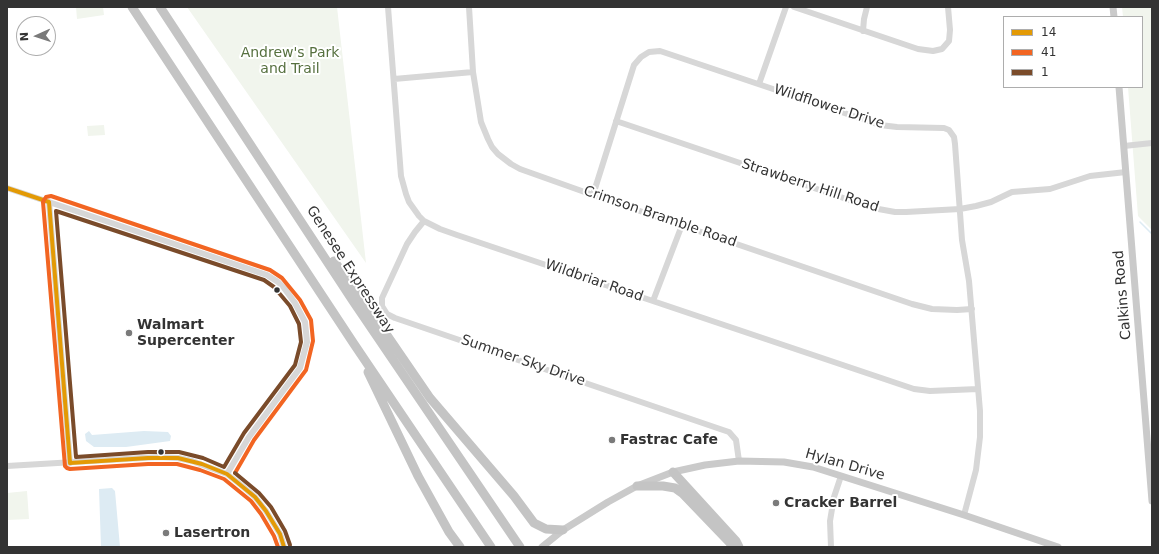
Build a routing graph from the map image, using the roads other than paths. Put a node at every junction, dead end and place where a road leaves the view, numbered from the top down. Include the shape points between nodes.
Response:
1 (132, 7) edge
2 (160, 7) edge
3 (388, 7) edge
4 (469, 7) edge
5 (786, 7) edge
6 (794, 7) edge
7 (867, 7) edge
8 (948, 7) edge
9 (863, 31) junction
10 (473, 72) junction
11 (394, 78) junction
12 (759, 84) junction
13 (1119, 88) edge
14 (616, 121) junction
15 (1152, 143) edge
16 (1124, 146) junction
17 (1126, 172) junction
18 (277, 184) junction
19 (7, 188) edge
20 (593, 195) junction
21 (49, 202) junction
22 (960, 209) junction
23 (424, 221) junction
24 (682, 225) junction
25 (653, 301) junction
26 (972, 309) junction
27 (354, 344) junction
28 (978, 389) junction
29 (1151, 437) edge
30 (739, 462) junction
31 (70, 463) junction
32 (7, 466) edge
33 (673, 472) junction
34 (226, 474) junction
35 (841, 476) junction
36 (637, 486) junction
37 (1152, 501) edge
38 (964, 515) junction
39 (563, 530) junction
40 (543, 546) edge
41 (284, 547) edge
42 (460, 547) edge
43 (491, 547) edge
44 (520, 547) edge
45 (732, 547) edge
46 (739, 547) edge
47 (831, 547) edge
48 (1058, 547) edge

1 - 27 highway
2 - 18 highway, Genesee Expressway
3 - 11 street, Wildbriar Road
4 - 10 street, Crimson Bramble Road
5 - 12 street
6 - 9 street
7 - 9 street
8 - 9 street via 950,36 946,46 938,50 918,49
10 - 11 street
10 - 20 street, Crimson Bramble Road via 481,122 498,154 520,169
11 - 23 street, Wildbriar Road via 401,176 409,202
12 - 14 street, Wildflower Drive via 660,51 649,52 634,65
12 - 22 street, Wildflower Drive via 880,125 949,130 955,140
13 - 16 main road, Calkins Road
14 - 20 street, Wildflower Drive
14 - 22 street, Strawberry Hill Road via 873,208 906,212
15 - 16 street
16 - 17 main road, Calkins Road
17 - 22 street, Strawberry Hill Road via 1090,176 1050,188 1012,192 991,202
17 - 29 main road, Calkins Road
18 - 39 highway via 367,306 430,398 534,523 546,529
18 - 44 highway, Genesee Expressway
19 - 21 street
20 - 24 street, Crimson Bramble Road
21 - 31 street
21 - 34 street via 267,275 278,282 295,303 305,322 307,342 300,368 249,437
22 - 26 street, Wildflower Drive
23 - 25 street, Wildbriar Road via 457,235
23 - 30 street, Summer Sky Drive via 407,244 382,298 382,306 387,314 730,432 736,440
24 - 25 street
24 - 26 street, Crimson Bramble Road via 912,304 932,309
25 - 28 street, Wildbriar Road via 914,389
26 - 28 street, Wildflower Drive
27 - 42 highway via 418,476
27 - 43 highway
28 - 38 street, Wildflower Drive via 979,450
29 - 37 main road, Calkins Road
30 - 33 main road, Hylan Drive via 705,465
30 - 35 main road, Hylan Drive via 784,462 813,467
31 - 32 street
31 - 34 street via 178,458
33 - 36 main road, Hylan Drive
33 - 46 highway
34 - 41 street via 255,497 280,534
35 - 38 main road, Hylan Drive
35 - 47 street via 830,521
36 - 39 main road, Hylan Drive
36 - 45 highway via 663,486 682,492
38 - 48 main road, Hylan Drive
39 - 40 main road, Hylan Drive

